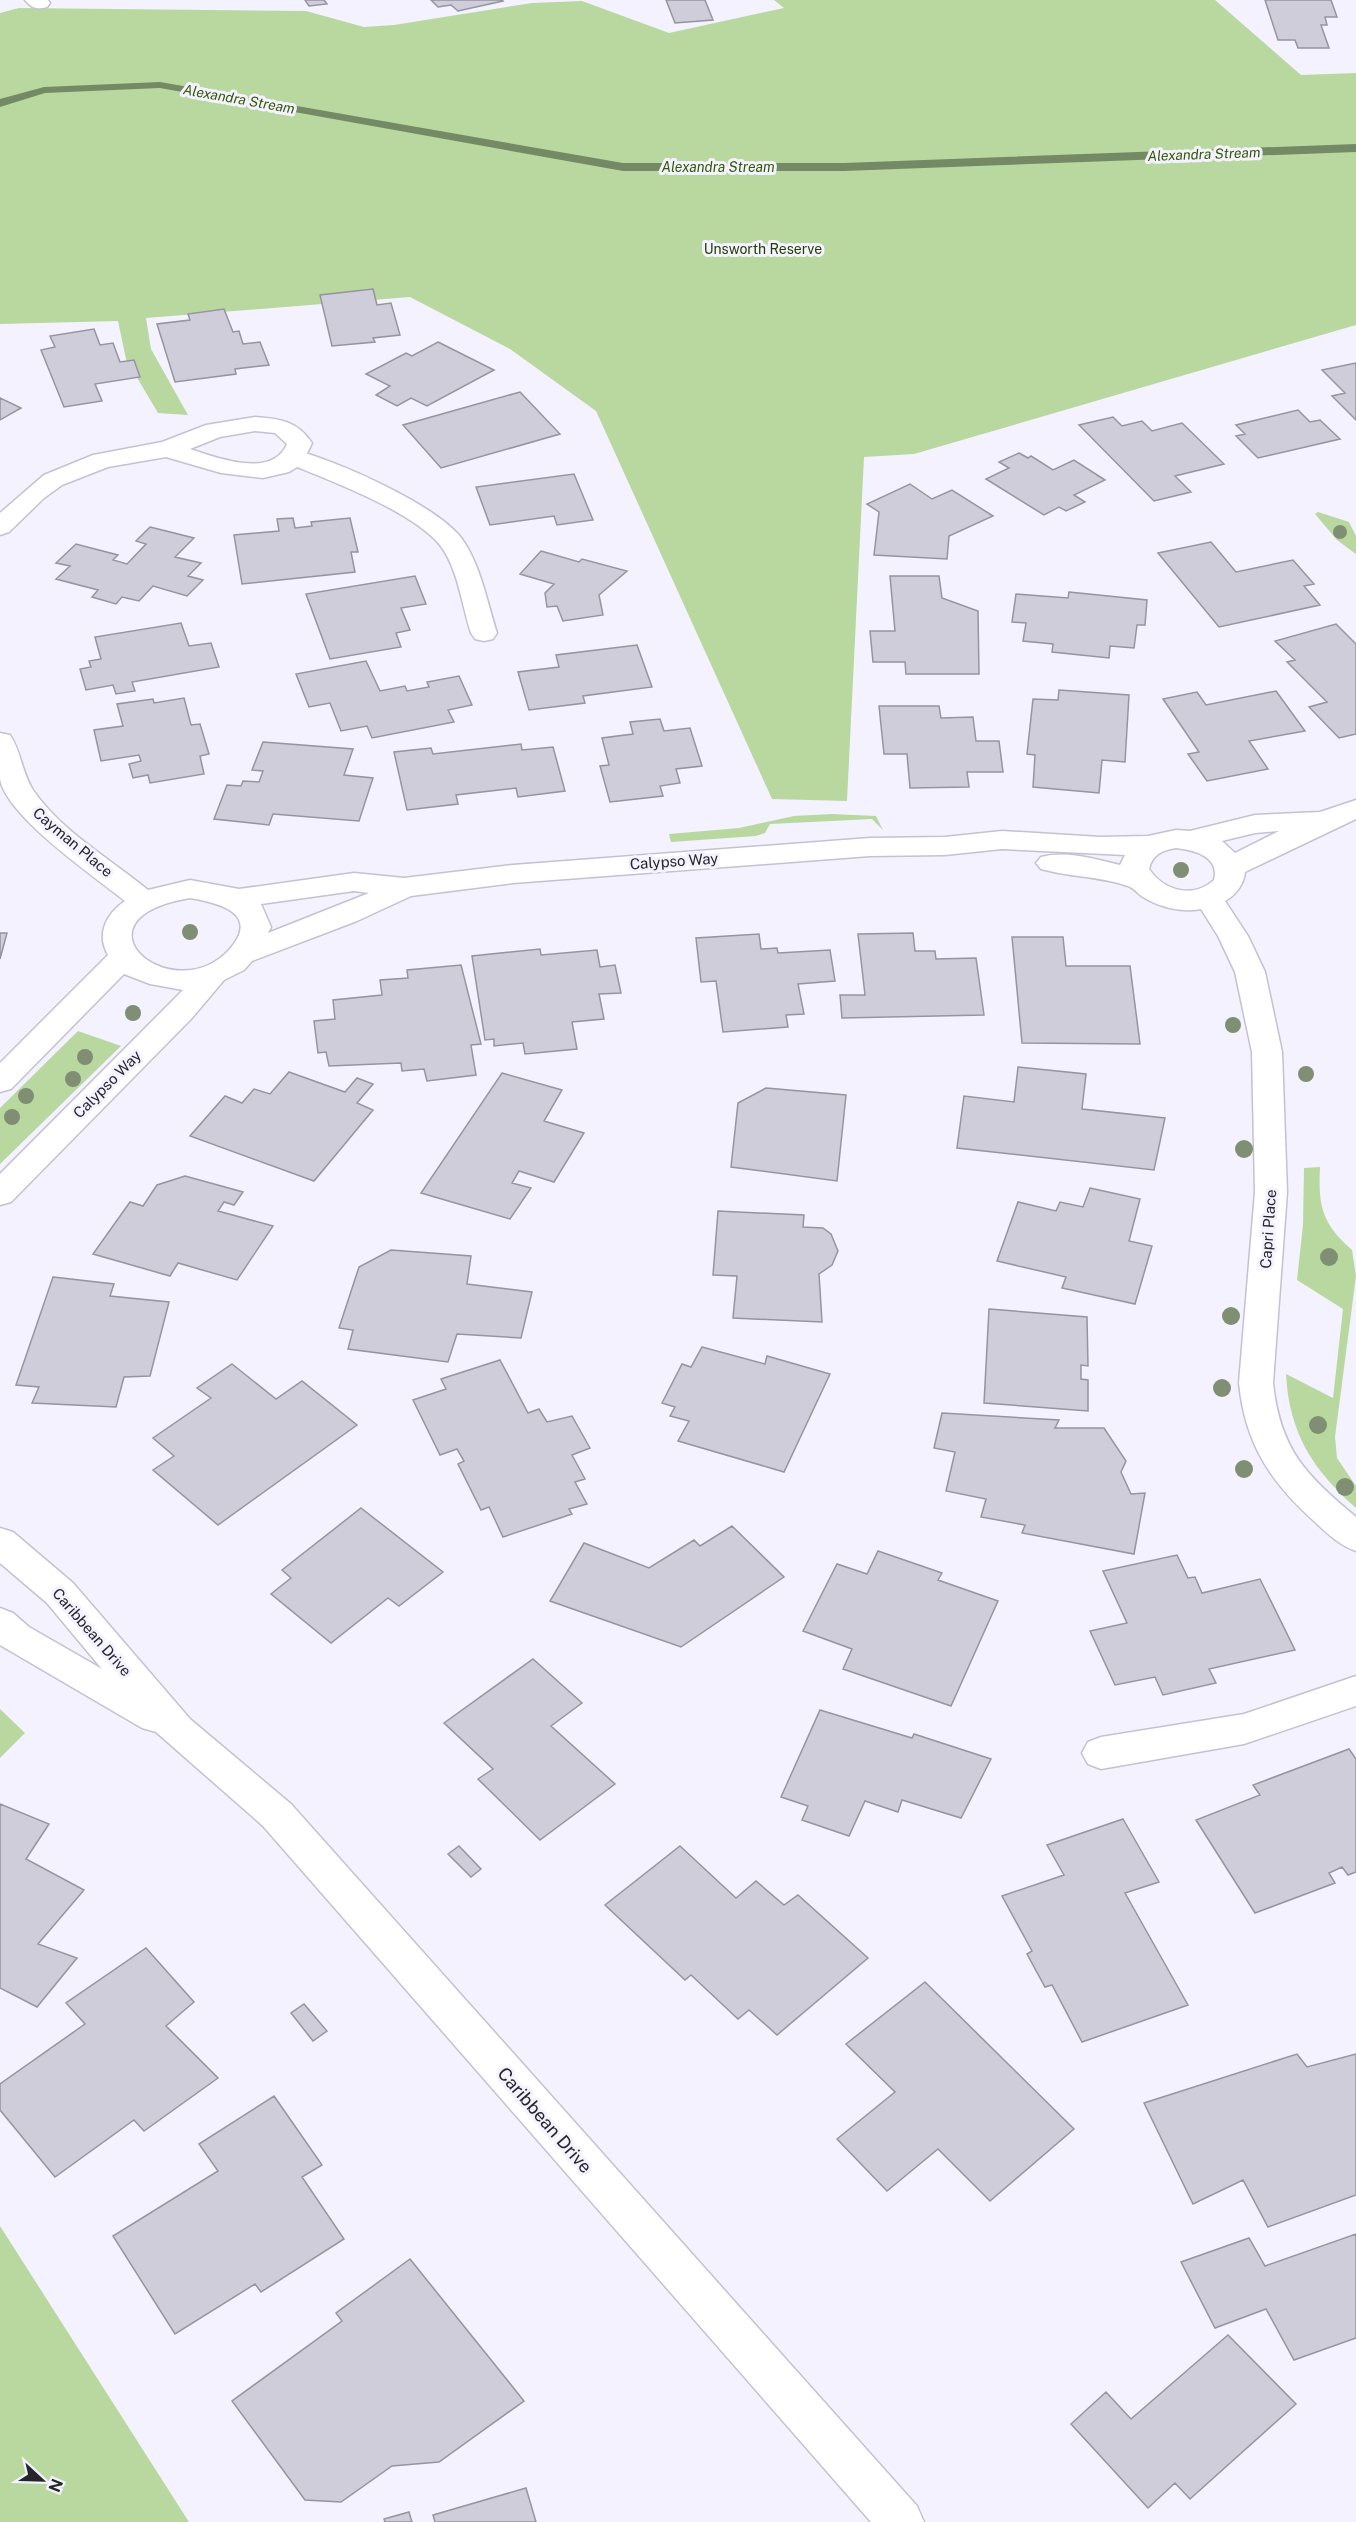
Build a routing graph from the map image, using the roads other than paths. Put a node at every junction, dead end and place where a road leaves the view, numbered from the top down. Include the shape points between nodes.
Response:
1 (168, 449) junction
2 (294, 457) junction
3 (0, 527) edge
4 (484, 633) dead end
5 (0, 741) edge
6 (1356, 809) edge
7 (1321, 820) junction
8 (1191, 840) junction
9 (1150, 844) junction
10 (945, 846) junction
11 (1230, 867) junction
12 (1139, 879) junction
13 (404, 887) junction
14 (1208, 897) junction
15 (235, 899) junction
16 (144, 902) junction
17 (247, 953) junction
18 (123, 956) junction
19 (213, 974) junction
20 (0, 1081) edge
21 (0, 1194) edge
22 (1356, 1537) edge
23 (0, 1542) edge
24 (0, 1623) edge
25 (1356, 1691) edge
26 (177, 1730) junction
27 (1101, 1753) dead end
28 (901, 2522) edge

1 - 2 street via 193,459 252,470 277,468
1 - 2 street via 215,430 268,424 280,426 296,437 300,443
1 - 3 street via 117,456 78,468 35,493
2 - 4 street via 337,473 442,533 456,551
5 - 16 street, Cayman Place via 12,783 34,812
6 - 7 street
7 - 8 street via 1255,824
7 - 11 street
8 - 9 street
8 - 11 street via 1216,850
9 - 10 street, Calypso Way via 1100,846 1002,840
9 - 12 street via 1136,859 1134,869
10 - 12 street, Calypso Way via 998,859 1084,866
10 - 13 street, Calypso Way via 870,847 645,863
11 - 14 street via 1227,885
12 - 14 street via 1154,891 1176,899
13 - 15 street, Calypso Way via 354,882
13 - 17 street, Calypso Way via 363,909
14 - 22 street, Capri Place via 1251,972 1267,1052 1271,1192 1256,1408 1271,1449 1285,1470
15 - 16 street via 222,893 190,889
15 - 17 street via 256,923 257,933
16 - 18 street via 133,909 120,927 117,938
17 - 19 street
18 - 19 street via 140,971 168,979
18 - 20 street
19 - 21 street, Calypso Way via 182,1011
23 - 26 street, Caribbean Drive via 60,1593
24 - 26 street, Caribbean Drive via 16,1637
25 - 27 street via 1244,1729
26 - 28 street, Caribbean Drive via 277,1815

